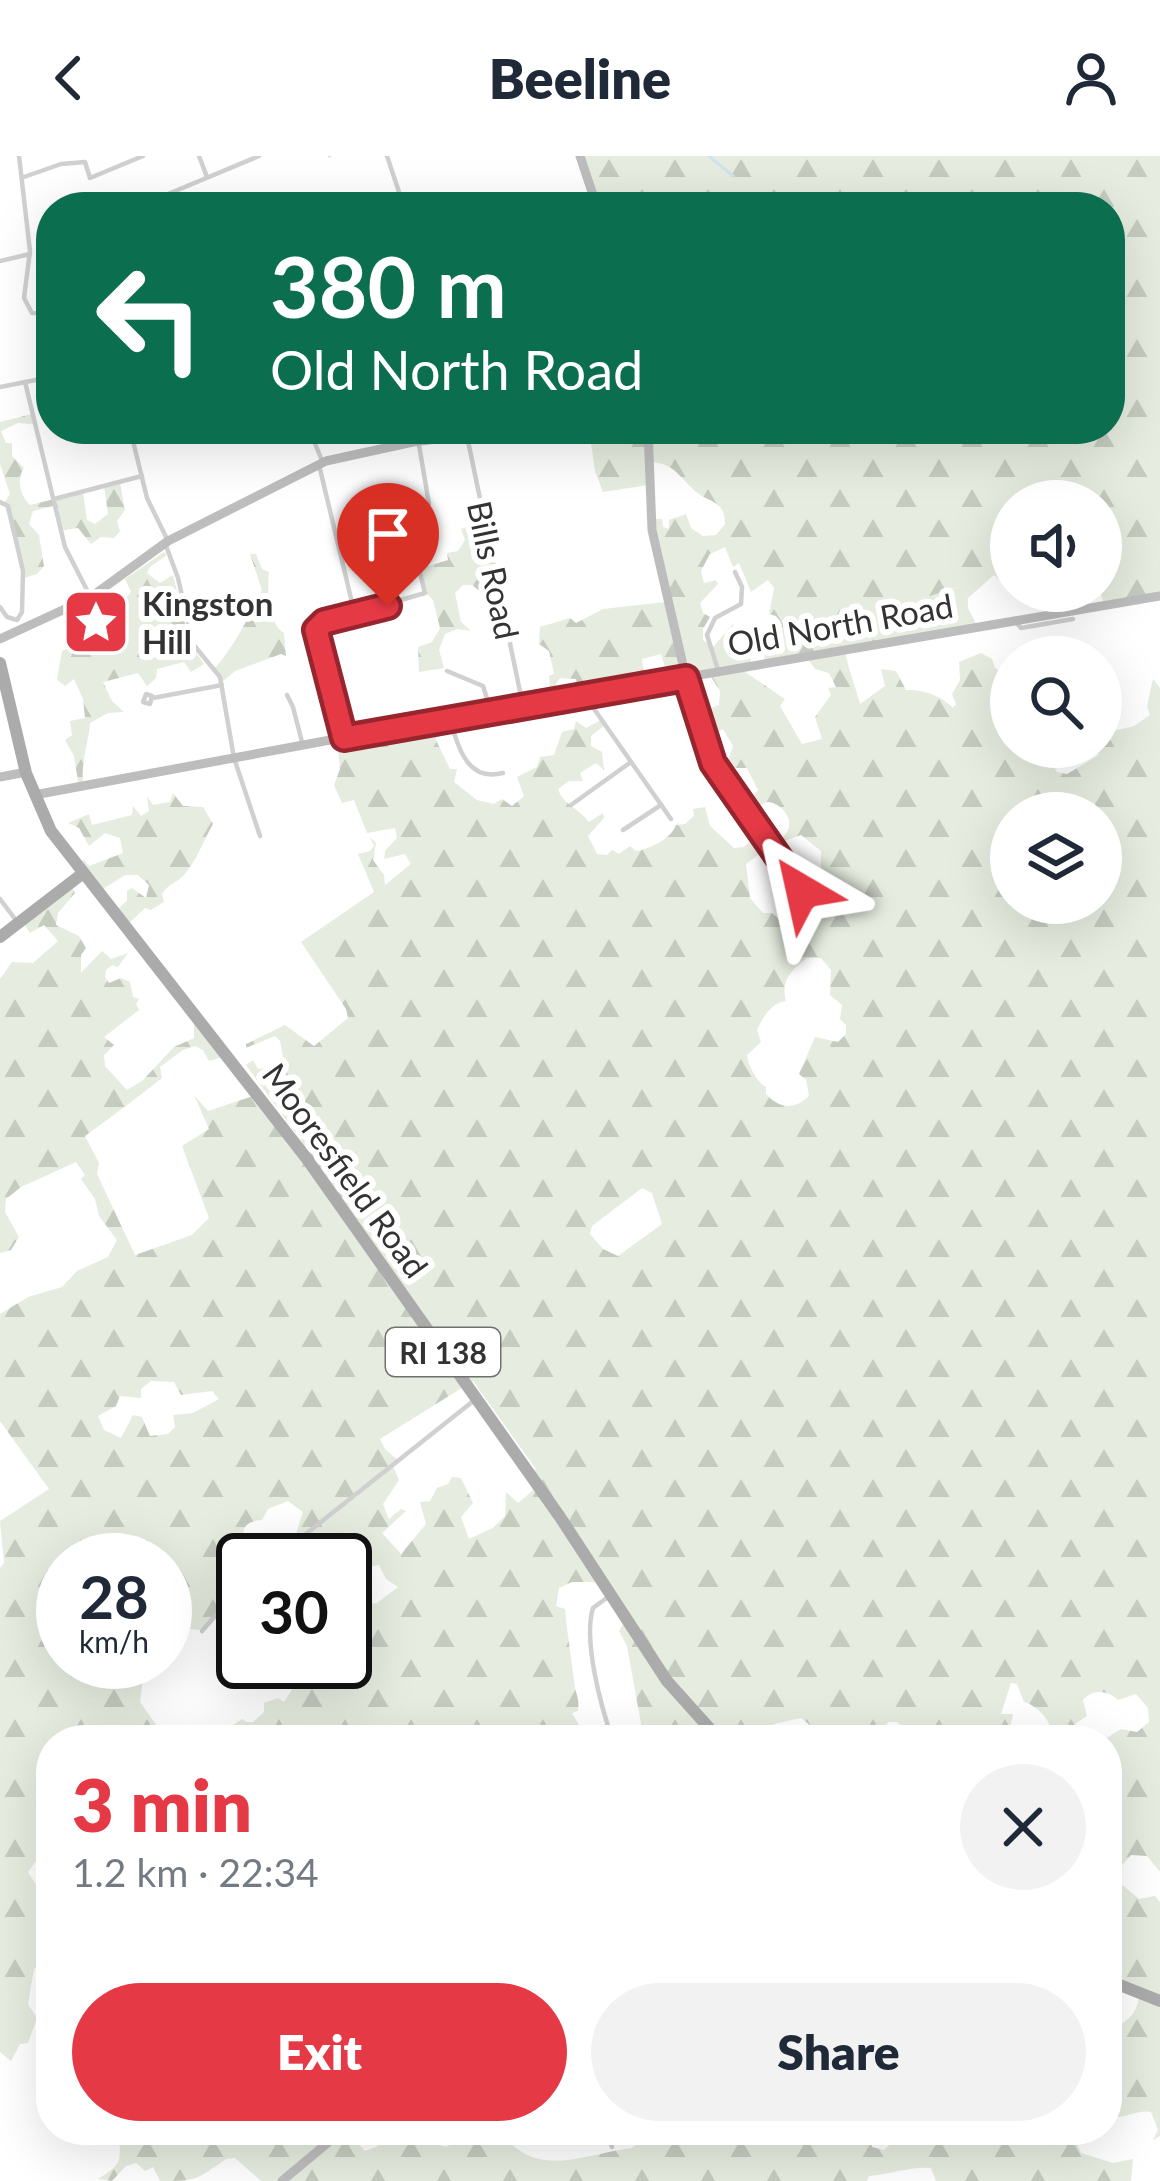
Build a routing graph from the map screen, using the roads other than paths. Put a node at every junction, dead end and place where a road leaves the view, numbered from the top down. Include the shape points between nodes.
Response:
1 (19, 156) edge
2 (143, 156) edge
3 (199, 156) edge
4 (259, 156) edge
5 (388, 156) edge
6 (580, 156) edge
7 (22, 177) junction
8 (207, 177) junction
9 (172, 192) edge
10 (399, 192) edge
11 (592, 192) edge
12 (31, 254) junction
13 (0, 260) edge
14 (36, 315) edge
15 (36, 380) edge
16 (26, 382) junction
17 (0, 387) edge
18 (36, 424) edge
19 (41, 444) edge
20 (134, 444) edge
21 (314, 444) edge
22 (406, 444) edge
23 (418, 444) edge
24 (469, 444) edge
25 (649, 444) edge
26 (321, 464) junction
27 (142, 476) junction
28 (54, 500) junction
29 (0, 502) edge
30 (166, 542) junction
31 (735, 572) dead end
32 (1160, 596) edge
33 (91, 597) junction
34 (0, 607) edge
35 (355, 615) junction
36 (17, 620) junction
37 (1015, 620) junction
38 (1073, 620) dead end
39 (26, 630) junction
40 (0, 639) edge
41 (0, 663) edge
42 (447, 671) dead end
43 (719, 673) junction
44 (686, 678) junction
45 (222, 685) junction
46 (286, 695) dead end
47 (585, 696) junction
48 (153, 698) dead end
49 (523, 706) junction
50 (5, 710) edge
51 (491, 711) junction
52 (449, 718) junction
53 (344, 738) junction
54 (303, 746) junction
55 (234, 758) junction
56 (632, 762) junction
57 (26, 772) junction
58 (503, 773) dead end
59 (0, 777) edge
60 (34, 795) junction
61 (571, 805) dead end
62 (661, 805) junction
63 (670, 819) dead end
64 (623, 830) dead end
65 (260, 836) dead end
66 (82, 874) junction
67 (802, 891) dead end
68 (0, 898) edge
69 (18, 923) junction
70 (0, 937) edge
71 (477, 1399) junction
72 (307, 1533) edge
73 (613, 1594) junction
74 (216, 1615) edge
75 (202, 1631) dead end
76 (608, 1725) edge
77 (707, 1725) edge
78 (1122, 1986) edge
79 (1160, 2001) edge
80 (326, 2145) edge
81 (282, 2181) edge

1 - 7 street
2 - 7 street via 90,178 85,162
3 - 8 street
4 - 8 street
5 - 10 street
6 - 11 street
7 - 12 street
8 - 9 street
12 - 13 street
12 - 14 street via 25,303
15 - 16 street
16 - 17 street
16 - 18 street
19 - 28 street
20 - 27 street
21 - 26 street
22 - 26 street
23 - 35 street via 429,504 408,524 424,593
24 - 49 street, Bills Road
25 - 44 street via 652,530
26 - 30 street
26 - 35 street
27 - 28 street
27 - 30 street
28 - 33 street via 65,547
29 - 36 street via 8,506 23,571
30 - 33 street
30 - 45 street via 193,644
31 - 43 street via 741,604 715,618 707,635
32 - 37 street, Old North Road
33 - 39 street
34 - 36 street
35 - 53 street via 316,630
36 - 39 street
37 - 38 street via 1021,628
37 - 43 street, Old North Road
39 - 40 street
41 - 50 main road, RI 138
42 - 51 street via 483,686
43 - 44 street, Old North Road
44 - 47 street, Old North Road
44 - 67 street via 713,763
45 - 48 street
45 - 55 street
46 - 54 street
47 - 49 street, Old North Road
47 - 56 street
49 - 51 street, Old North Road
50 - 57 main road, RI 138
51 - 52 street, Old North Road
52 - 53 street, Old North Road
52 - 58 street via 471,768
53 - 54 street, Old North Road
54 - 55 street, Old North Road
55 - 60 street, Old North Road
55 - 65 street
56 - 61 street
56 - 62 street
57 - 59 street
57 - 60 main road, RI 138
60 - 66 main road, RI 138
62 - 63 street
62 - 64 street
66 - 69 main road
66 - 71 main road, Mooresfield Road / RI 138 via 267,1104
68 - 69 street
69 - 70 main road
71 - 72 street
71 - 73 main road, Mooresfield Road / RI 138
73 - 76 street via 590,1614
73 - 77 main road, Mooresfield Road / RI 138
74 - 75 street
78 - 79 main road
80 - 81 street

